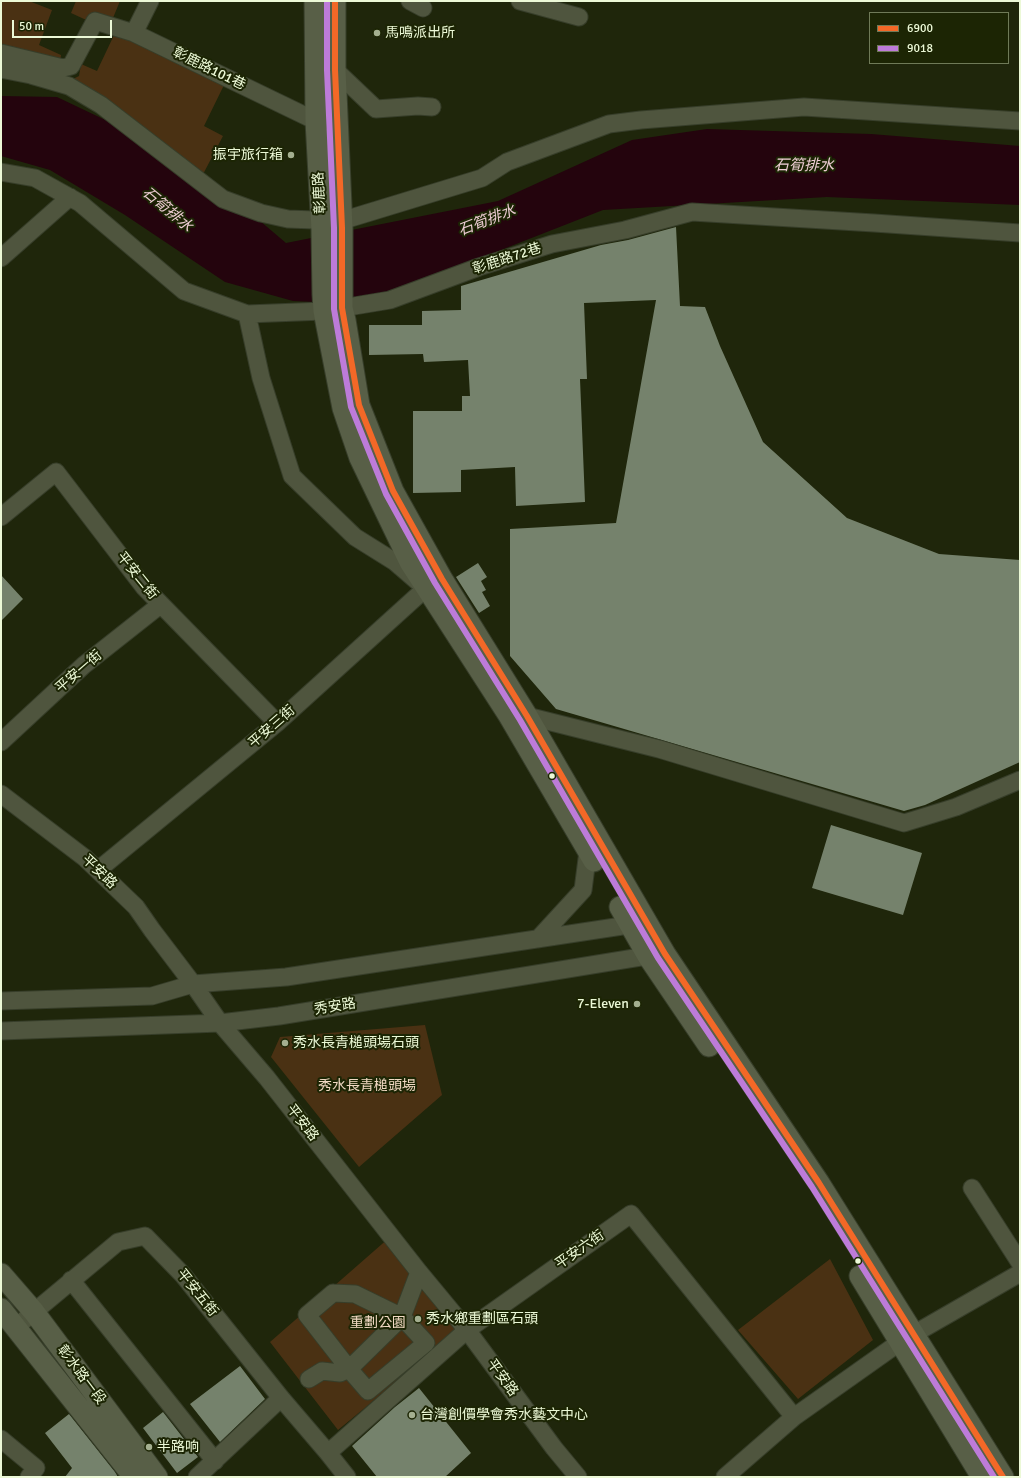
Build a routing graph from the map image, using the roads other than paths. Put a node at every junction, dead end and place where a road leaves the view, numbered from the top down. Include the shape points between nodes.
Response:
1 (150, 1) edge
2 (315, 1) edge
3 (335, 1) edge
4 (520, 1) edge
5 (579, 17) dead end
6 (134, 34) junction
7 (1, 53) edge
8 (1, 69) edge
9 (335, 70) junction
10 (432, 107) dead end
11 (316, 121) junction
12 (1020, 121) edge
13 (1, 172) edge
14 (70, 197) junction
15 (331, 225) junction
16 (1020, 233) edge
17 (1, 258) edge
18 (333, 301) junction
19 (246, 314) junction
20 (1, 517) edge
21 (434, 584) junction
22 (160, 605) junction
23 (518, 715) junction
24 (277, 723) junction
25 (1, 742) edge
26 (1020, 780) edge
27 (1, 794) edge
28 (588, 851) junction
29 (98, 870) junction
30 (638, 924) junction
31 (538, 939) junction
32 (657, 955) junction
33 (193, 984) junction
34 (1, 1001) edge
35 (220, 1023) junction
36 (1, 1031) edge
37 (972, 1188) dead end
38 (1020, 1263) edge
39 (419, 1272) junction
40 (1020, 1273) edge
41 (1, 1274) edge
42 (71, 1280) junction
43 (1, 1308) edge
44 (34, 1312) junction
45 (402, 1317) junction
46 (16, 1326) junction
47 (467, 1330) junction
48 (907, 1338) junction
49 (349, 1368) junction
50 (309, 1379) dead end
51 (281, 1398) junction
52 (794, 1418) junction
53 (1, 1439) edge
54 (328, 1452) junction
55 (215, 1461) junction
56 (139, 1473) edge
57 (29, 1477) edge
58 (197, 1477) edge
59 (347, 1477) edge
60 (578, 1477) edge
61 (725, 1477) edge
62 (982, 1477) edge
63 (1003, 1477) edge

1 - 6 street
2 - 11 main road, 彰鹿路
3 - 9 main road, 彰鹿路
4 - 5 street
6 - 7 street, 彰鹿路101巷 via 95,21 71,66 63,68
6 - 11 street, 彰鹿路101巷
8 - 15 street via 69,86 102,105 224,199 261,213
9 - 10 street via 376,109
9 - 15 main road, 彰鹿路
11 - 15 main road, 彰鹿路
12 - 15 street via 804,107 609,124 507,162 482,178
13 - 14 street via 35,178
14 - 17 street
14 - 19 street via 184,291
15 - 18 main road, 彰鹿路
16 - 18 street, 彰鹿路72巷 via 692,212 625,230 552,244 390,300
18 - 19 street, 彰鹿路72巷
18 - 21 main road, 彰鹿路 via 345,320 359,405
19 - 21 street via 261,378 292,476 355,537
20 - 22 street, 平安二街 via 56,472
21 - 23 main road, 彰鹿路
21 - 24 street, 平安三街
22 - 24 street, 平安二街
22 - 25 street, 平安一街 via 84,665
23 - 26 street via 659,749 904,823 956,807
23 - 28 main road, 彰鹿路
23 - 30 main road, 彰鹿路
24 - 29 street, 平安三街
27 - 29 street, 平安路
28 - 30 main road, 彰鹿路
28 - 31 street via 583,890
29 - 33 street, 平安路 via 136,907
30 - 31 street
30 - 32 main road, 彰鹿路
31 - 33 street via 286,976
32 - 35 street, 秀安路 via 287,1015
32 - 48 main road, 彰鹿路 via 819,1183
33 - 34 street via 152,996
33 - 35 street, 平安路
35 - 36 street, 秀安路
35 - 39 street, 平安路
37 - 38 street
39 - 45 street
39 - 47 street, 平安路
40 - 48 street
41 - 44 main road, 彰水路一段
42 - 44 street, 平安五街
42 - 51 street, 平安五街 via 118,1242 145,1236 183,1275
42 - 55 street
43 - 46 main road, 彰水路一段
44 - 46 street, 平安五街
44 - 56 main road, 彰水路一段
45 - 49 street
45 - 49 street via 426,1343 368,1391
45 - 49 street via 356,1294 332,1293 307,1315
46 - 56 main road, 彰水路一段
47 - 52 street, 平安六街 via 631,1214
47 - 54 street, 平安六街
47 - 60 street, 平安路
48 - 52 street
48 - 62 main road, 彰鹿路
48 - 63 main road, 彰鹿路
49 - 50 street via 340,1373 322,1371
51 - 54 street, 平安五街
51 - 55 street
52 - 61 street
53 - 57 street via 36,1468
54 - 59 street, 平安五街
55 - 58 street

